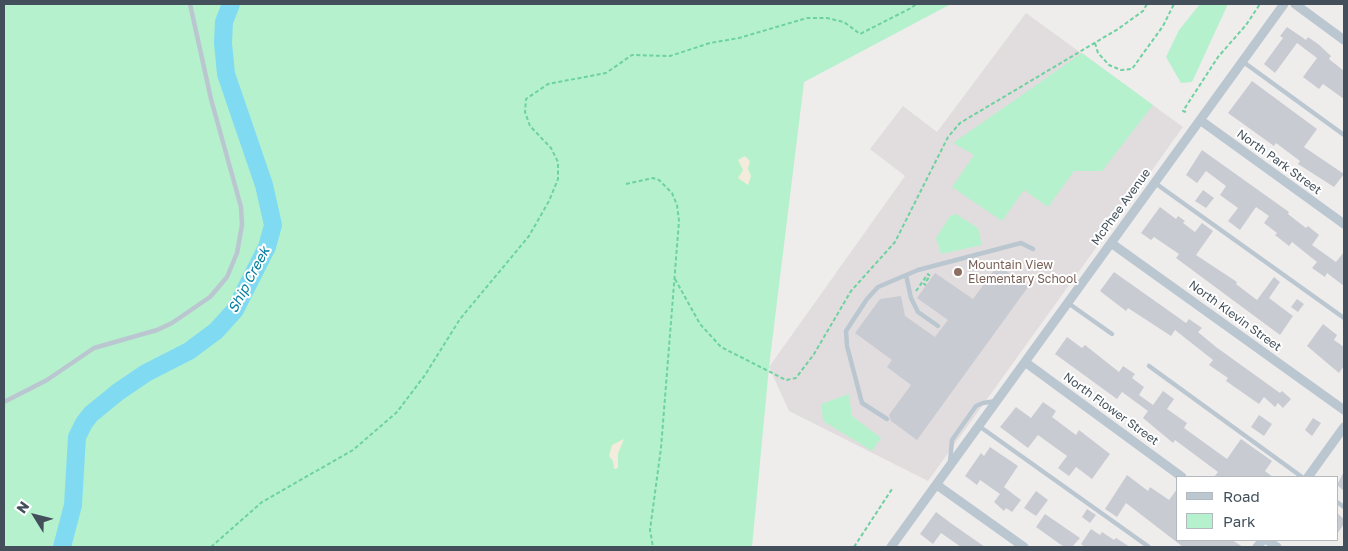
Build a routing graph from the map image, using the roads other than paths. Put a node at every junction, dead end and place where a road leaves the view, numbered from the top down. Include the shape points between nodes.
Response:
1 (190, 4) edge
2 (1284, 4) edge
3 (1295, 4) edge
4 (1344, 40) edge
5 (1242, 61) junction
6 (1200, 120) junction
7 (1344, 135) edge
8 (1155, 183) junction
9 (1344, 224) edge
10 (1111, 243) junction
11 (1033, 249) dead end
12 (906, 275) junction
13 (1068, 303) junction
14 (1344, 318) edge
15 (938, 326) dead end
16 (1112, 334) dead end
17 (1025, 362) junction
18 (1149, 366) dead end
19 (997, 401) junction
20 (4, 402) edge
21 (1344, 410) edge
22 (887, 419) dead end
23 (979, 426) junction
24 (1344, 427) edge
25 (950, 466) junction
26 (1181, 476) edge
27 (1301, 476) edge
28 (1309, 476) edge
29 (937, 485) junction
30 (892, 547) edge
31 (1024, 547) edge
32 (1149, 547) edge

1 - 20 lane via 211,99 241,207 242,225 237,253 227,277 210,297 172,323 94,348 47,380
2 - 5 street, McPhee Avenue
3 - 4 street
5 - 6 street, McPhee Avenue
5 - 7 lane
6 - 8 street, McPhee Avenue
6 - 9 street, North Park Street
8 - 10 street, McPhee Avenue
8 - 14 lane
10 - 13 street, McPhee Avenue
10 - 21 street, North Klevin Street
11 - 12 lane via 1020,243
12 - 15 lane via 918,312
12 - 22 lane via 878,287 846,331 862,403
13 - 16 lane
13 - 17 street, McPhee Avenue
17 - 19 street, McPhee Avenue
17 - 26 street, North Flower Street
18 - 27 lane
19 - 23 street, McPhee Avenue
19 - 25 lane via 976,406 952,440
23 - 25 street, McPhee Avenue
23 - 32 lane
24 - 28 street
25 - 29 street, McPhee Avenue
29 - 30 street, McPhee Avenue
29 - 31 street

